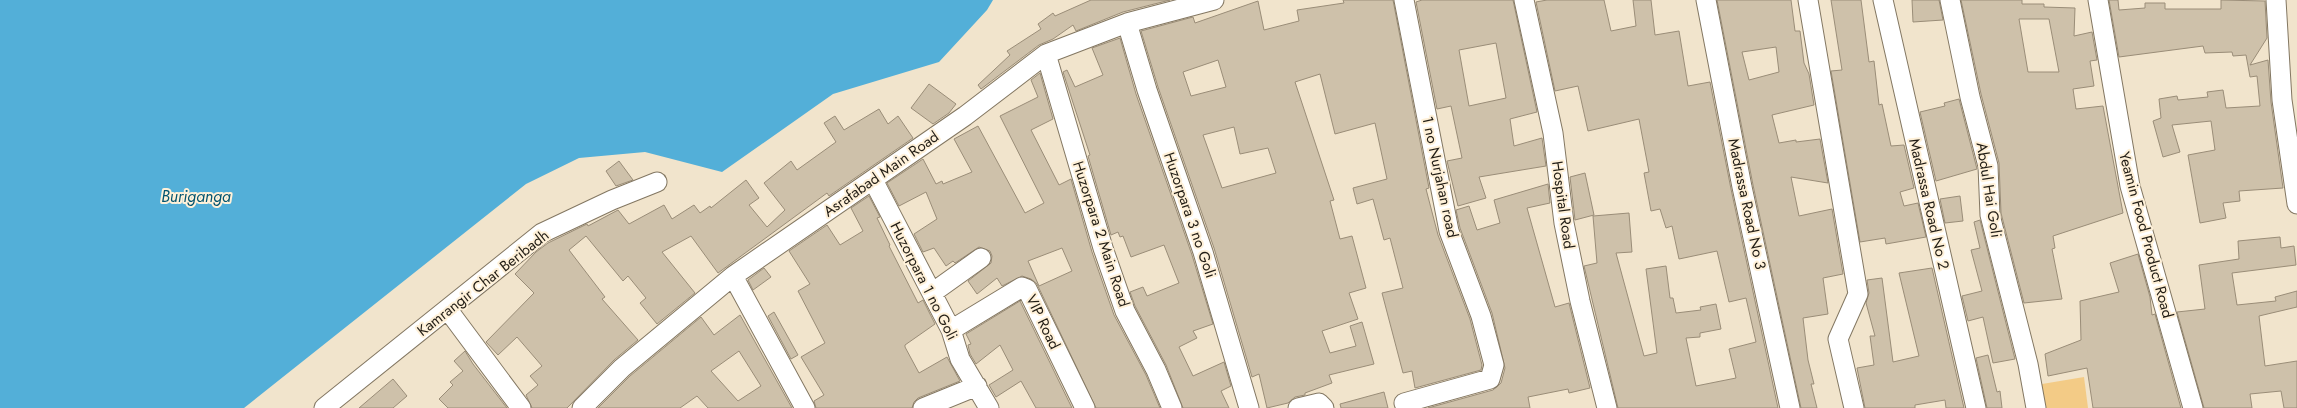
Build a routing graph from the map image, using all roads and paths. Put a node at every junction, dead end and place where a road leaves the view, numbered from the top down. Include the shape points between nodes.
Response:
1 (1214, 0) edge
2 (1404, 0) edge
3 (1524, 0) edge
4 (1706, 0) edge
5 (1808, 0) edge
6 (1883, 0) edge
7 (1950, 0) edge
8 (2098, 0) edge
9 (2276, 0) edge
10 (1127, 23) junction
11 (1046, 54) junction
12 (873, 180) junction
13 (657, 182) dead end
14 (2297, 204) edge
15 (981, 258) dead end
16 (733, 276) junction
17 (932, 293) junction
18 (448, 310) junction
19 (952, 330) junction
20 (977, 386) junction
21 (1404, 403) dead end
22 (324, 408) edge
23 (521, 408) edge
24 (582, 408) edge
25 (805, 408) edge
26 (923, 408) edge
27 (989, 408) edge
28 (1085, 408) edge
29 (1172, 408) edge
30 (1249, 408) edge
31 (1298, 408) edge
32 (1324, 408) edge
33 (1607, 408) edge
34 (1790, 408) edge
35 (1854, 408) edge
36 (1976, 408) edge
37 (2036, 408) edge
38 (2193, 408) edge

1 - 10 street, Asrafabad Main Road
2 - 21 street, 1 no Nurjahan road via 1449,231 1481,316 1494,364 1490,379
3 - 33 street, Hospital Road via 1553,133 1569,249
4 - 34 street, Madrassa Road No 3
5 - 35 street via 1858,294 1838,339
6 - 36 street, Madrassa Road No 2
7 - 37 street, Abdul Hai Goli via 1988,166 1990,215
8 - 38 street, Yeamin Food Product Road via 2130,186
9 - 14 street via 2282,100
10 - 11 street, Asrafabad Main Road
10 - 30 street, Huzorpara 3 no Goli via 1203,252
11 - 12 street, Asrafabad Main Road
11 - 29 street, Huzorpara 2 Main Road via 1103,248 1125,311
12 - 16 street, Asrafabad Main Road
12 - 17 street, Huzorpara 1 no Goli
13 - 18 street, Kamrangir Char Beribadh via 542,233
15 - 17 street
16 - 24 street, Asrafabad Main Road via 622,368
16 - 25 street
17 - 19 street, Huzorpara 1 no Goli
18 - 22 street, Kamrangir Char Beribadh
18 - 23 street
19 - 20 street, Huzorpara 1 no Goli via 960,359
19 - 28 street, VIP Road via 1022,287 1027,288
20 - 26 street
20 - 27 street, Huzorpara 1 no Goli
31 - 32 street via 1319,403

